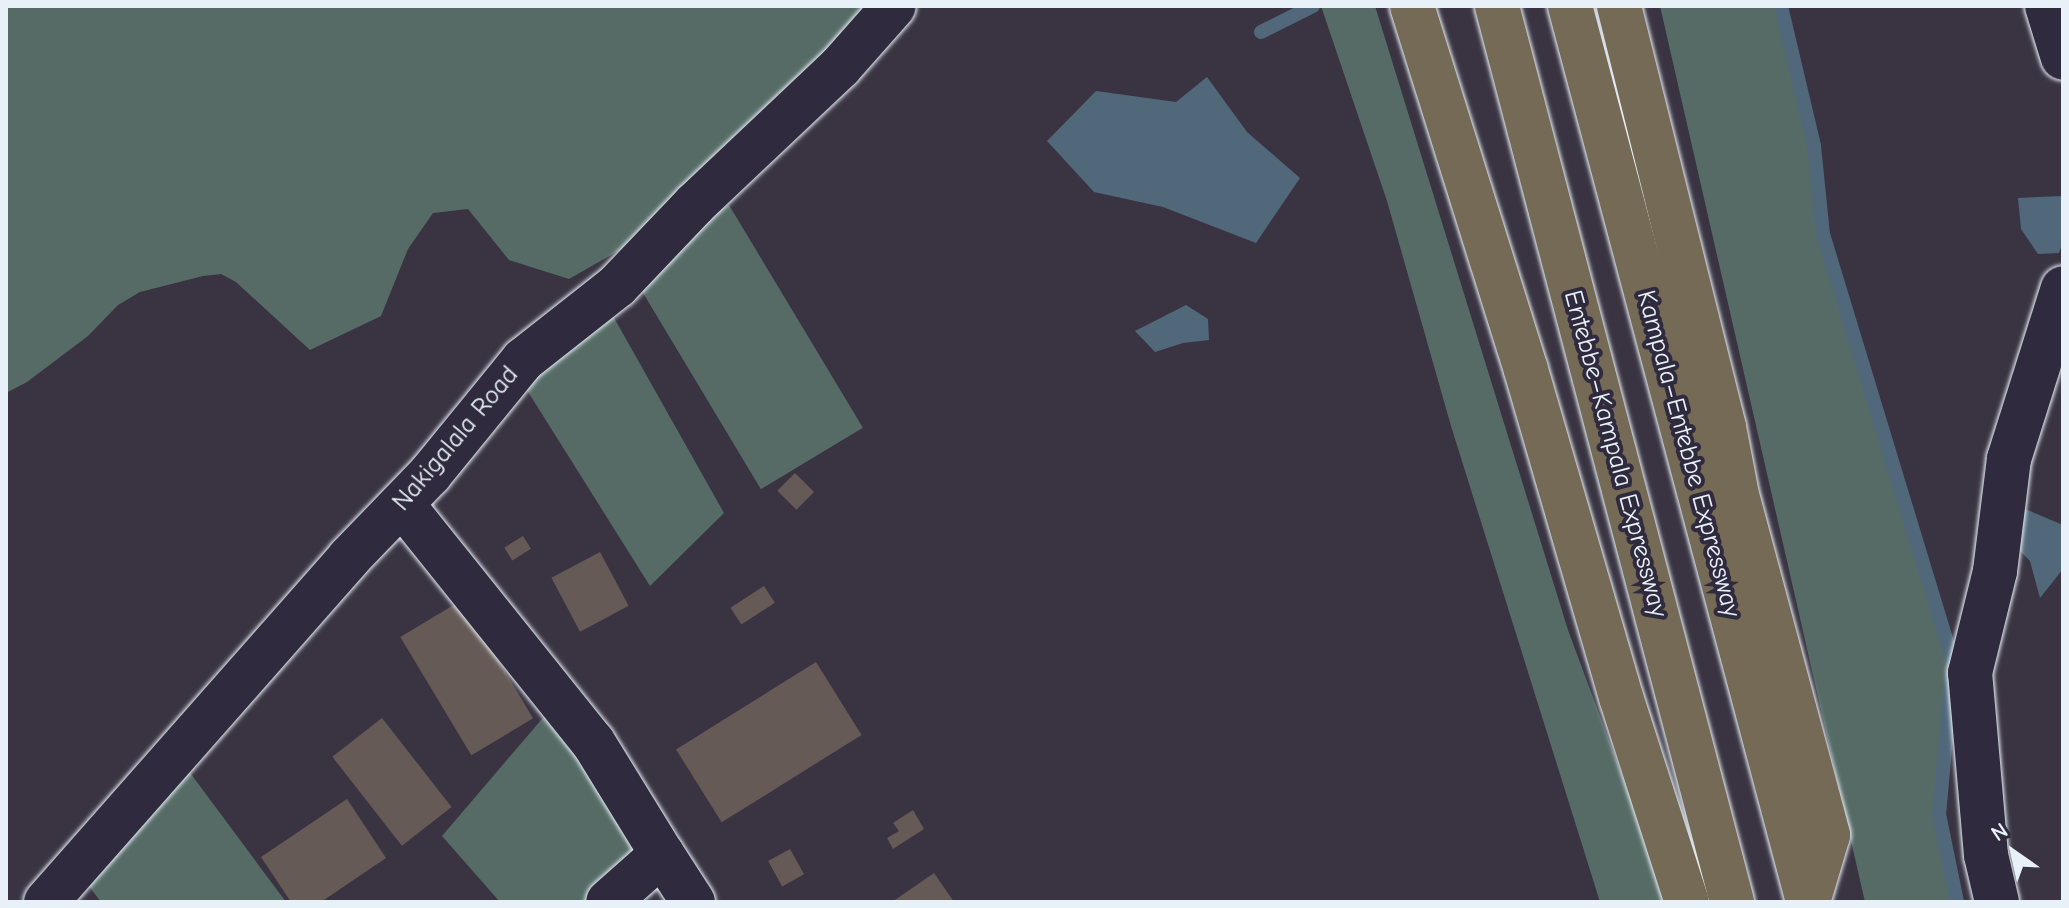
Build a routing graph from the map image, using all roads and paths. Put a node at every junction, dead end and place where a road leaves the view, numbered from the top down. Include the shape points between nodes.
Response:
1 (894, 6) edge
2 (1412, 6) edge
3 (1497, 6) edge
4 (1570, 6) edge
5 (1619, 6) edge
6 (2047, 6) edge
7 (2063, 58) edge
8 (2063, 288) edge
9 (402, 504) junction
10 (662, 854) junction
11 (46, 902) edge
12 (608, 902) edge
13 (693, 902) edge
14 (1687, 902) edge
15 (1732, 902) edge
16 (1808, 902) edge
17 (1997, 902) edge

1 - 9 street, Nakigalala Road via 840,67 617,286 523,360
2 - 14 highway
3 - 15 highway, Entebbe–Kampala Expressway
4 - 16 highway, Kampala–Entebbe Expressway
5 - 16 highway via 1737,495 1828,835
6 - 7 street
8 - 17 street via 2009,459 1995,571 1970,673 1986,855
9 - 10 street via 593,742
9 - 11 street, Nakigalala Road
10 - 12 street
10 - 13 street

